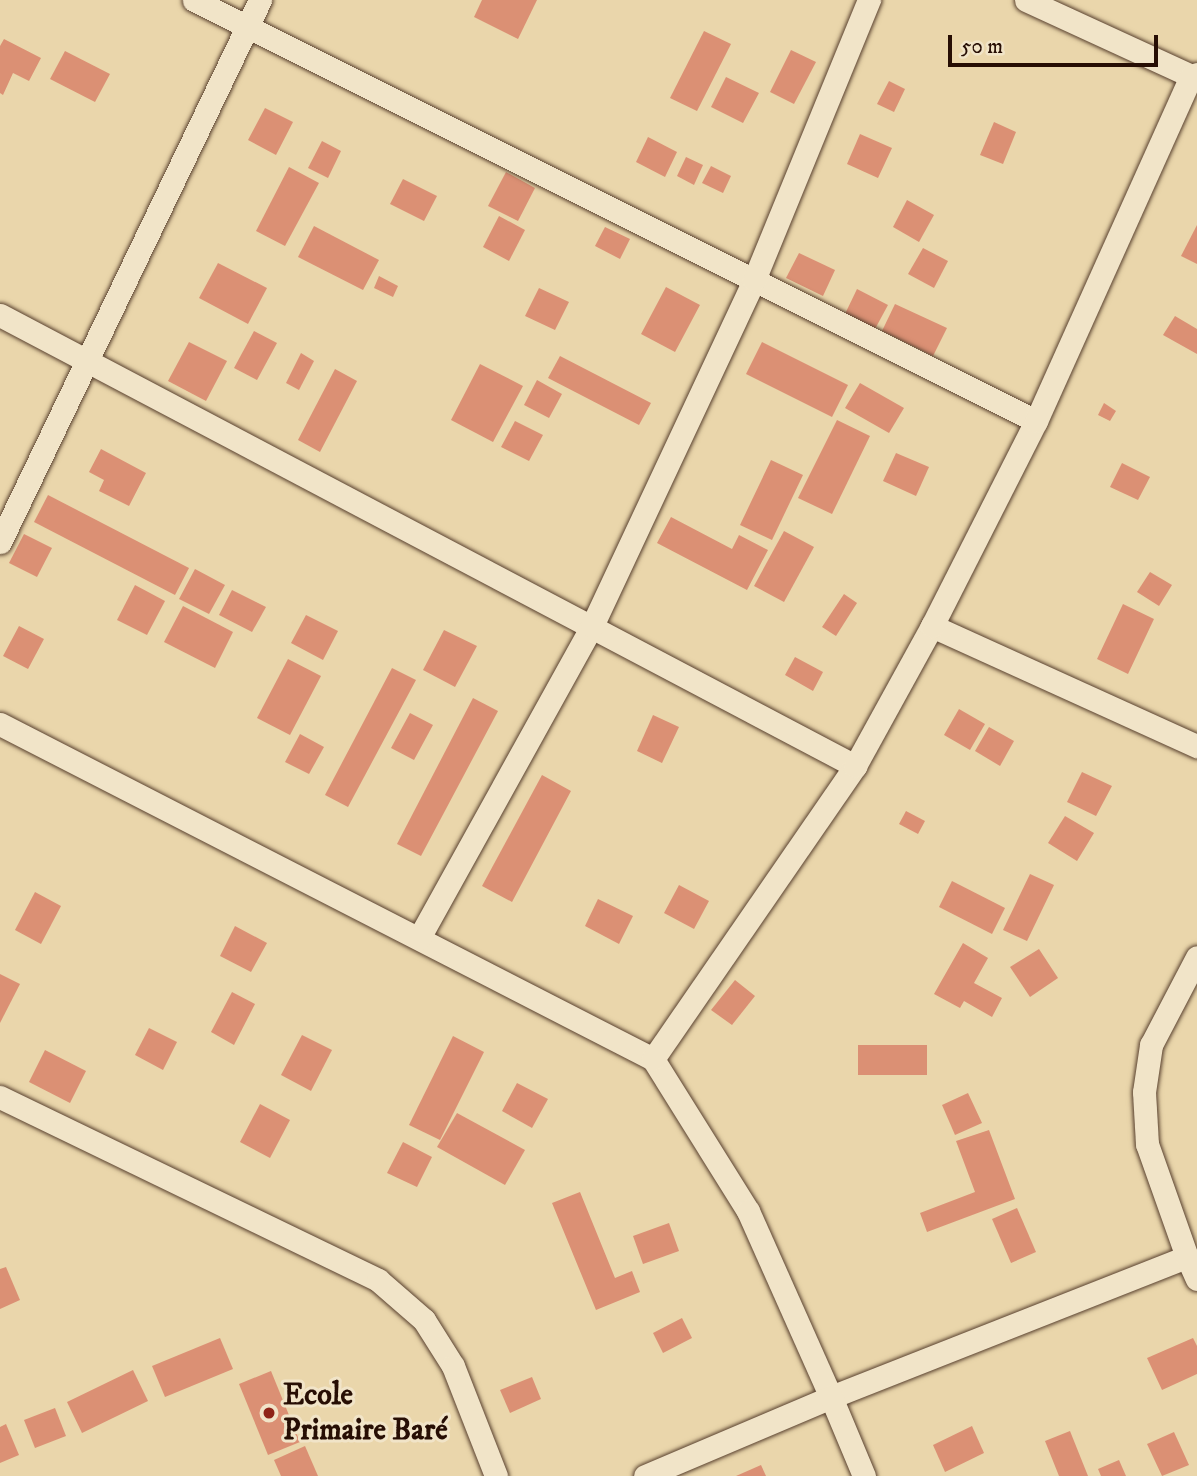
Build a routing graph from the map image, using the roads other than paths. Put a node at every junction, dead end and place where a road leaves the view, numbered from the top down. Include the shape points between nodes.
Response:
1 (194, 0) edge
2 (260, 0) edge
3 (869, 0) edge
4 (1027, 0) edge
5 (248, 27) junction
6 (1194, 75) edge
7 (754, 280) junction
8 (0, 315) edge
9 (87, 361) junction
10 (1036, 421) junction
11 (0, 542) edge
12 (592, 626) junction
13 (932, 626) junction
14 (0, 724) edge
15 (1197, 746) edge
16 (855, 766) junction
17 (419, 938) junction
18 (1197, 957) edge
19 (653, 1059) junction
20 (0, 1097) edge
21 (1186, 1256) junction
22 (1197, 1279) edge
23 (831, 1397) junction
24 (496, 1476) edge
25 (645, 1476) edge
26 (864, 1476) edge

1 - 5 street
2 - 5 street
3 - 7 street
4 - 6 street
5 - 7 street
5 - 9 street
6 - 10 street
7 - 10 street
7 - 12 street
8 - 9 street
9 - 11 street
9 - 12 street
10 - 13 street
12 - 16 street
12 - 17 street
13 - 15 street
13 - 16 street
14 - 17 street
16 - 19 street
17 - 19 street
18 - 21 street via 1150,1045 1144,1092 1147,1144
19 - 23 street via 748,1211
20 - 24 street via 378,1280 424,1320 453,1366
21 - 22 street
21 - 23 street
23 - 25 street
23 - 26 street

